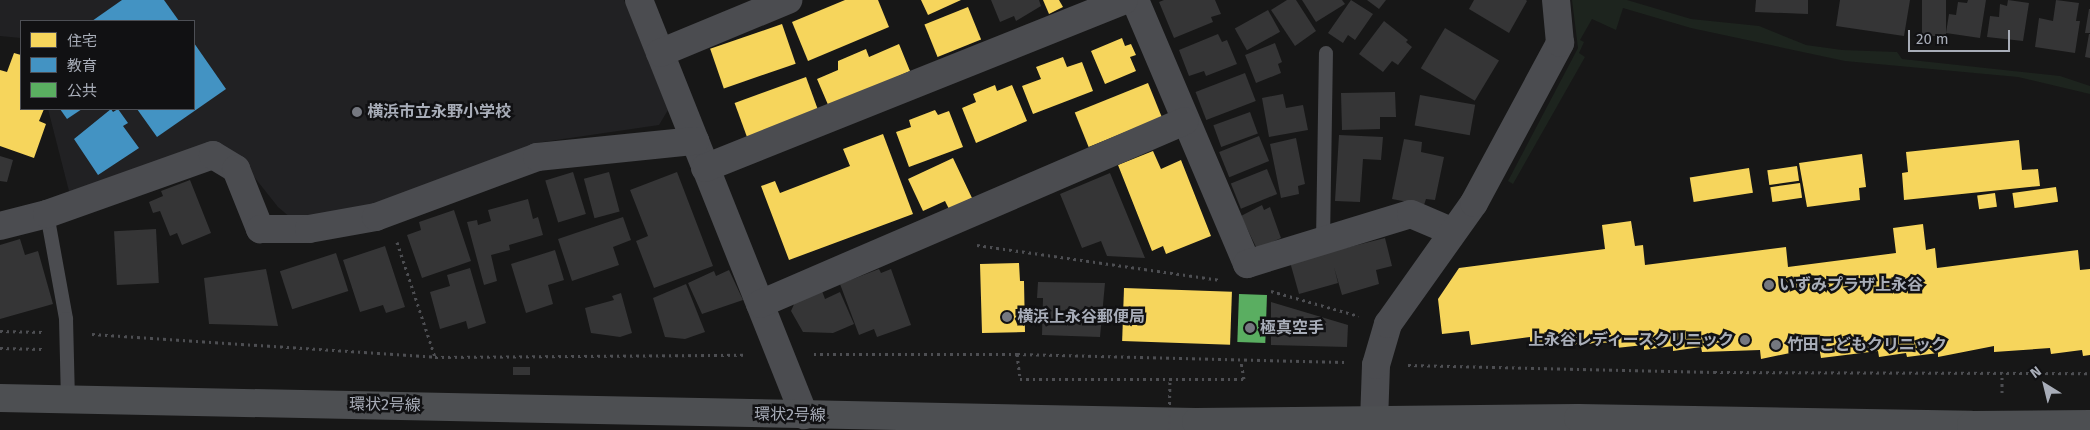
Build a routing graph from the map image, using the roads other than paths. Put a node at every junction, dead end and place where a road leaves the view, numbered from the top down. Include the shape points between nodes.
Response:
1 (639, 0) edge
2 (788, 0) edge
3 (1124, 0) edge
4 (1135, 0) edge
5 (1556, 0) edge
6 (660, 53) junction
7 (1326, 53) dead end
8 (1184, 121) junction
9 (695, 141) junction
10 (705, 168) junction
11 (46, 214) junction
12 (0, 226) edge
13 (1451, 231) junction
14 (1323, 241) junction
15 (760, 304) junction
16 (0, 398) edge
17 (68, 398) junction
18 (804, 415) junction
19 (1374, 422) junction
20 (2090, 424) edge

1 - 6 street
2 - 6 street
3 - 10 street
4 - 8 street
5 - 13 street via 1560,43 1474,203
6 - 9 street
7 - 14 lane
8 - 14 street via 1246,264
8 - 15 street
9 - 10 street
9 - 11 street via 537,157 388,213 310,229 260,229 236,169 213,156
10 - 15 street
11 - 12 street
11 - 17 lane via 67,332
13 - 14 street via 1411,214
13 - 19 street via 1388,324 1376,365
15 - 18 street
16 - 17 main road, 環状2号線
17 - 18 main road, 環状2号線
18 - 19 main road, 環状2号線
19 - 20 main road, 環状2号線 via 1578,418

